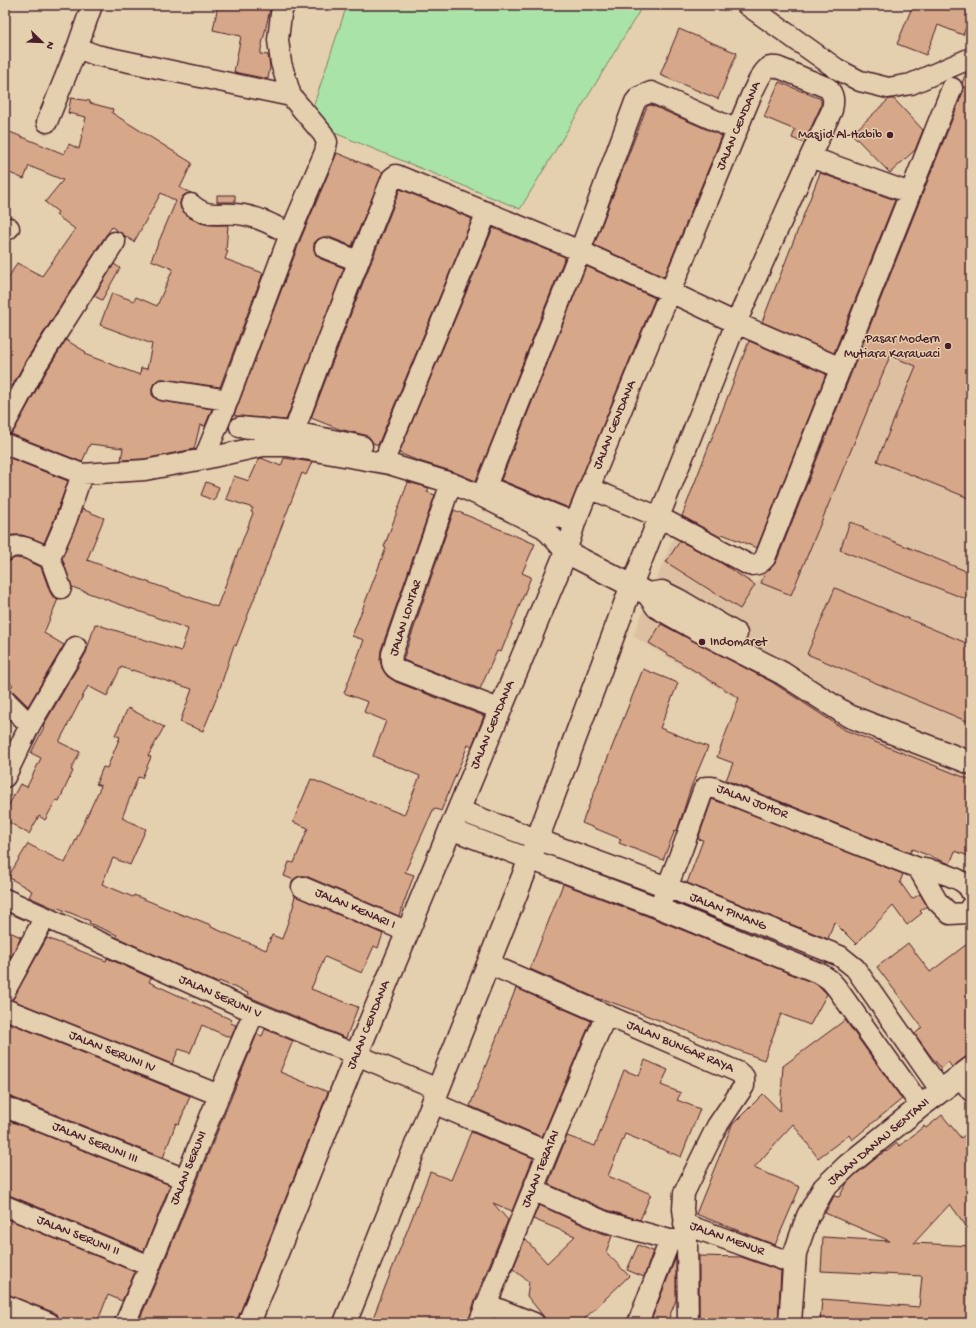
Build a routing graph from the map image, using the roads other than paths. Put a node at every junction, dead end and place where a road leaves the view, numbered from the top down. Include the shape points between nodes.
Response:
1 (92, 5) edge
2 (284, 5) edge
3 (747, 5) edge
4 (77, 48) junction
5 (971, 58) edge
6 (952, 88) dead end
7 (291, 96) junction
8 (47, 122) dead end
9 (737, 130) junction
10 (810, 157) junction
11 (910, 193) junction
12 (191, 204) dead end
13 (487, 212) junction
14 (290, 234) junction
15 (115, 242) dead end
16 (325, 248) dead end
17 (580, 251) junction
18 (358, 261) junction
19 (670, 292) junction
20 (736, 323) junction
21 (841, 368) junction
22 (163, 390) dead end
23 (228, 400) junction
24 (5, 424) edge
25 (240, 427) dead end
26 (294, 432) junction
27 (5, 444) edge
28 (388, 451) junction
29 (204, 459) junction
30 (82, 474) junction
31 (451, 483) junction
32 (486, 486) junction
33 (589, 488) junction
34 (659, 517) junction
35 (575, 523) junction
36 (5, 551) edge
37 (566, 552) junction
38 (50, 558) junction
39 (61, 588) dead end
40 (640, 590) junction
41 (76, 647) dead end
42 (5, 700) edge
43 (499, 709) junction
44 (30, 725) junction
45 (930, 741) junction
46 (971, 752) edge
47 (971, 763) edge
48 (5, 776) edge
49 (454, 819) junction
50 (534, 849) junction
51 (603, 864) junction
52 (918, 868) junction
53 (594, 884) junction
54 (302, 887) dead end
55 (667, 888) junction
56 (971, 892) edge
57 (5, 899) edge
58 (971, 906) edge
59 (5, 907) edge
60 (659, 908) junction
61 (43, 920) junction
62 (408, 932) junction
63 (489, 964) junction
64 (5, 991) edge
65 (5, 1009) edge
66 (606, 1015) junction
67 (253, 1016) junction
68 (355, 1059) junction
69 (967, 1078) edge
70 (940, 1091) junction
71 (218, 1095) junction
72 (435, 1096) junction
73 (921, 1106) junction
74 (5, 1107) edge
75 (548, 1152) junction
76 (185, 1179) junction
77 (533, 1190) junction
78 (5, 1206) edge
79 (680, 1235) junction
80 (795, 1264) junction
81 (150, 1266) junction
82 (486, 1304) junction
83 (5, 1305) edge
84 (49, 1323) edge
85 (125, 1323) edge
86 (249, 1323) edge
87 (345, 1323) edge
88 (479, 1323) edge
89 (534, 1323) edge
90 (638, 1323) edge
91 (688, 1323) edge
92 (790, 1323) edge

1 - 4 street
2 - 7 street via 278,40 281,63
3 - 5 street via 837,68 860,81 888,88 911,84
4 - 7 street via 96,55
4 - 8 street
6 - 11 street
7 - 14 street via 324,134 326,142 325,152
9 - 10 street, JALAN CENDANA via 760,78 767,68 777,67 828,88 832,93 832,110
9 - 17 street via 651,92 639,97
9 - 19 street, JALAN CENDANA
10 - 11 street
10 - 20 street, JALAN CENDANA
11 - 21 street
12 - 14 street via 205,213 242,214
13 - 17 street
13 - 18 street via 394,176
13 - 28 street
14 - 23 street
15 - 24 street via 36,366
16 - 18 street
17 - 19 street
17 - 32 street
18 - 26 street
19 - 20 street
19 - 33 street, JALAN CENDANA
20 - 21 street
20 - 34 street, JALAN CENDANA
21 - 34 street via 761,563 749,564
22 - 23 street
23 - 29 street
25 - 26 street
26 - 28 street
27 - 30 street
28 - 32 street
29 - 30 street via 145,470
29 - 31 street via 263,446 287,446 389,464
30 - 38 street
31 - 37 street via 544,528
31 - 43 street, JALAN LONTAR via 392,654 392,664 400,671
32 - 35 street
33 - 34 street
33 - 35 street, JALAN CENDANA
34 - 40 street, JALAN CENDANA
35 - 37 street, JALAN CENDANA
36 - 38 street via 15,545
37 - 40 street
37 - 43 street, JALAN CENDANA
38 - 39 street
40 - 45 street via 662,592 678,600 851,705
40 - 50 street, JALAN CENDANA
41 - 44 street
42 - 44 street
43 - 49 street, JALAN CENDANA
44 - 48 street
45 - 46 street
45 - 47 street
49 - 50 street, JALAN PINANG
49 - 62 street, JALAN CENDANA
50 - 51 street, JALAN PINANG
50 - 53 street, JALAN PINANG
50 - 63 street, JALAN CENDANA
51 - 53 street
51 - 55 street, JALAN PINANG
52 - 55 street, JALAN JOHOR via 712,786 706,787 703,791
52 - 56 street via 955,878 970,888
52 - 58 street via 937,901 950,914 967,913
53 - 60 street, JALAN PINANG
54 - 62 street, JALAN KENARI I
55 - 60 street, JALAN JOHOR
55 - 70 street, JALAN PINANG via 840,956 855,968
57 - 61 street, JALAN SERUNI V
59 - 61 street, JALAN SERUNI V
60 - 73 street, JALAN PINANG via 821,974 830,980
61 - 64 street
61 - 67 street, JALAN SERUNI V
62 - 68 street, JALAN CENDANA
63 - 66 street, JALAN BUNGAR RAYA
63 - 72 street, JALAN CENDANA
65 - 71 street, JALAN SERUNI IV
66 - 75 street, JALAN TERATAI
66 - 79 street, JALAN BUNGAR RAYA via 738,1072 744,1077 744,1086 717,1126 684,1193
67 - 68 street, JALAN SERUNI V
67 - 71 street, JALAN SERUNI
68 - 72 street, JALAN SERUNI V
68 - 86 street, JALAN CENDANA
69 - 70 street, JALAN DANAU SENTANI
70 - 73 street, JALAN DANAU SENTANI
71 - 76 street, JALAN SERUNI
72 - 75 street, JALAN SERUNI V
72 - 87 street, JALAN CENDANA
73 - 80 street, JALAN DANAU SENTANI via 848,1165 824,1188 808,1216
74 - 76 street, JALAN SERUNI III
75 - 77 street, JALAN TERATAI
76 - 81 street, JALAN SERUNI
77 - 79 street via 603,1221
77 - 82 street, JALAN TERATAI
78 - 81 street, JALAN SERUNI II
79 - 80 street, JALAN MENUR
79 - 90 street
79 - 91 street, JALAN MENUR
80 - 92 street, JALAN DANAU SENTANI
81 - 85 street, JALAN SERUNI
82 - 88 street, JALAN TERATAI
82 - 89 street
83 - 84 street

